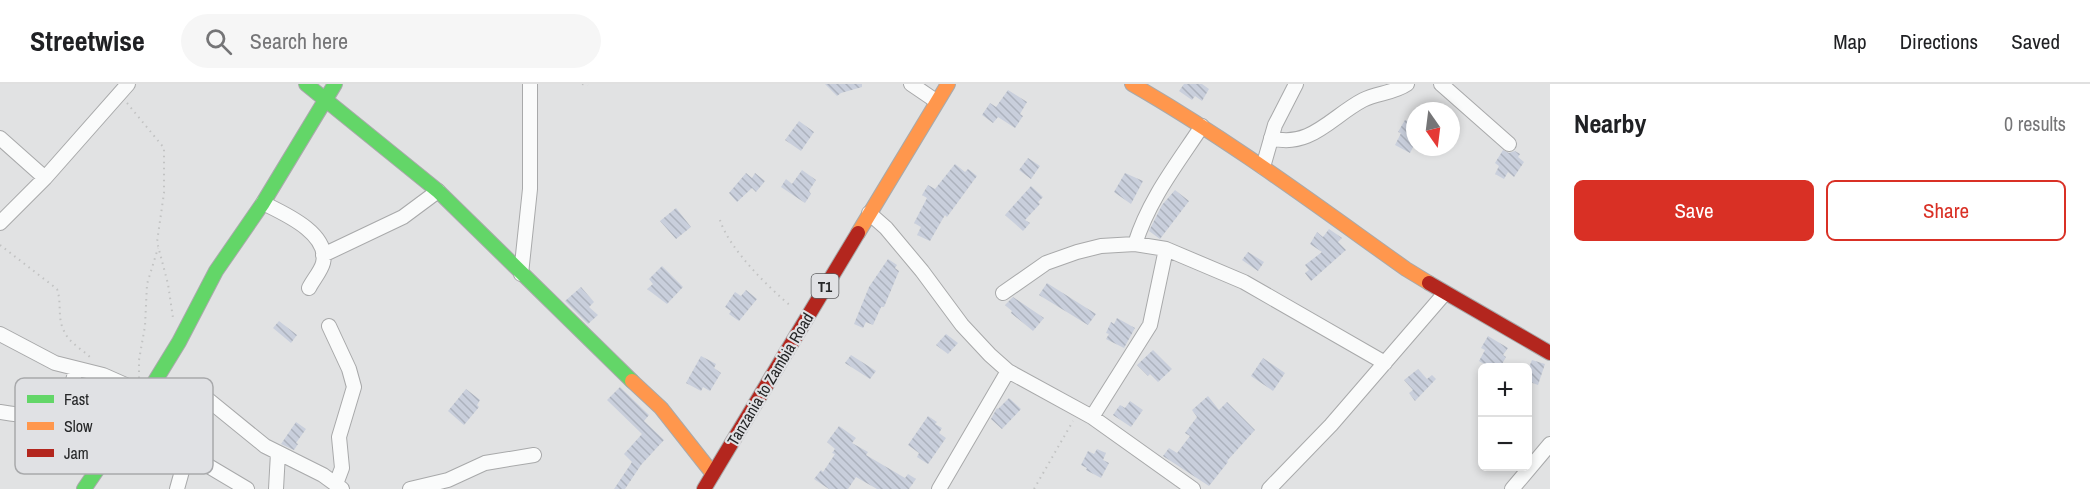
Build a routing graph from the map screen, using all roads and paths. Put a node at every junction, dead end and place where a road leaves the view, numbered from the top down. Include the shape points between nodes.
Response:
1 (306, 84) edge
2 (335, 84) edge
3 (530, 84) edge
4 (582, 84) edge
5 (911, 84) edge
6 (948, 84) edge
7 (1132, 84) edge
8 (1296, 84) edge
9 (1407, 84) edge
10 (1441, 84) edge
11 (588, 85) edge
12 (124, 90) edge
13 (326, 102) junction
14 (936, 102) junction
15 (1202, 126) junction
16 (0, 138) edge
17 (1271, 138) junction
18 (1509, 144) dead end
19 (1263, 166) junction
20 (45, 178) junction
21 (438, 191) junction
22 (263, 203) junction
23 (869, 213) junction
24 (720, 220) dead end
25 (0, 224) edge
26 (1135, 243) junction
27 (0, 245) edge
28 (158, 249) junction
29 (1166, 249) junction
30 (323, 255) junction
31 (522, 274) junction
32 (309, 288) dead end
33 (1003, 293) dead end
34 (1445, 293) junction
35 (806, 318) junction
36 (329, 326) dead end
37 (0, 334) edge
38 (178, 342) junction
39 (1550, 353) edge
40 (1385, 363) junction
41 (76, 369) junction
42 (1008, 371) junction
43 (103, 375) junction
44 (73, 378) edge
45 (109, 378) edge
46 (141, 378) edge
47 (154, 378) edge
48 (213, 404) edge
49 (1079, 411) junction
50 (0, 412) edge
51 (15, 414) edge
52 (1092, 417) junction
53 (1550, 444) edge
54 (278, 453) junction
55 (534, 455) dead end
56 (213, 469) edge
57 (94, 474) edge
58 (181, 474) edge
59 (713, 474) junction
60 (339, 487) edge
61 (84, 489) edge
62 (177, 489) edge
63 (247, 489) edge
64 (276, 489) edge
65 (410, 489) edge
66 (704, 489) edge
67 (939, 489) edge
68 (1034, 489) edge
69 (1193, 489) edge
70 (1269, 489) edge
71 (1512, 489) edge

1 - 13 main road
2 - 13 main road
3 - 31 street via 530,189
4 - 11 path
5 - 14 street
6 - 14 main road, Tanzania to Zambia Road / T1
7 - 15 main road
8 - 17 street
9 - 17 street via 1364,100 1304,138
10 - 18 street
12 - 20 street
12 - 28 path via 164,148
13 - 21 main road
13 - 22 main road
14 - 23 main road, Tanzania to Zambia Road / T1
15 - 19 main road
15 - 26 street via 1156,194
16 - 20 street
17 - 19 street
19 - 34 main road
20 - 25 street
21 - 30 street via 403,217
21 - 31 main road
22 - 30 street via 298,220 310,231
22 - 38 main road via 216,271
23 - 35 main road, Tanzania to Zambia Road / T1
23 - 42 street via 922,271 962,325
24 - 35 path via 735,248 779,296
26 - 29 street
26 - 33 street via 1101,246 1046,262
27 - 43 path via 57,289 63,331
28 - 38 path
28 - 46 path via 147,284
29 - 40 street via 1244,282
29 - 52 street via 1150,325
30 - 32 street via 323,264
31 - 59 main road via 661,408
34 - 39 main road
34 - 40 street
35 - 59 main road, Tanzania to Zambia Road / T1
36 - 60 street via 354,387 339,437
37 - 41 street via 55,363
38 - 47 main road
40 - 70 street
41 - 43 street
41 - 44 street
42 - 49 street
42 - 67 street
43 - 45 street
48 - 54 street
49 - 52 street
49 - 68 path
50 - 51 street
52 - 69 street
53 - 71 street
54 - 60 street
54 - 64 street
55 - 65 street via 485,463 448,480
56 - 63 street
57 - 61 main road
58 - 62 street
59 - 66 main road, Tanzania to Zambia Road / T1

